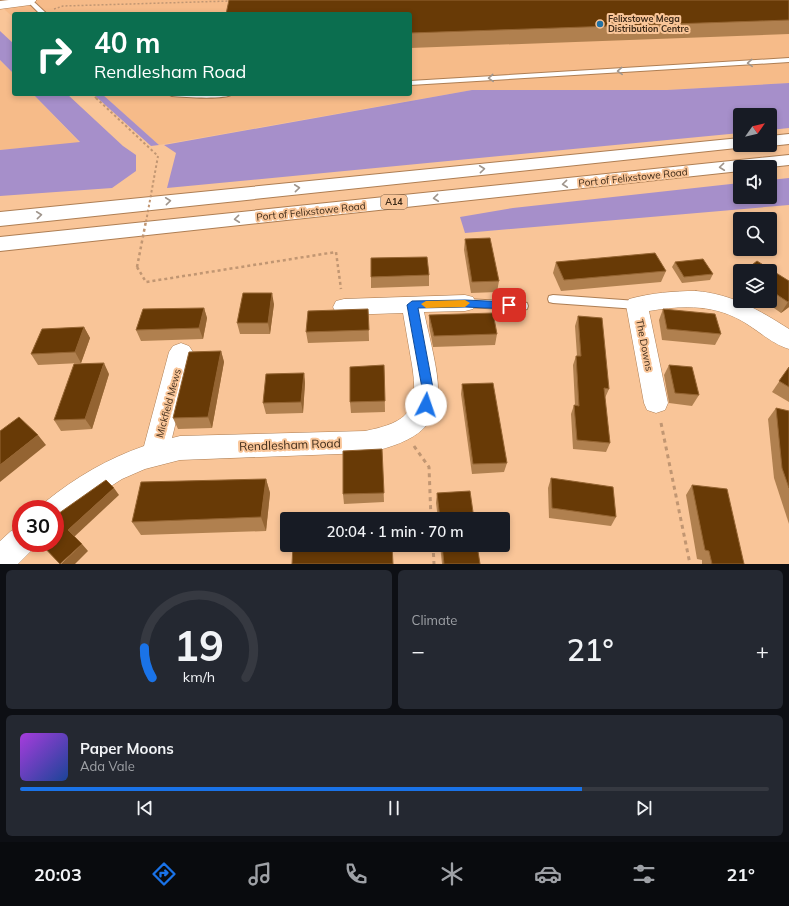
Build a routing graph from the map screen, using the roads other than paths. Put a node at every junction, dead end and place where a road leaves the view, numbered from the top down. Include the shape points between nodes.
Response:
1 (33, 1) edge
2 (0, 5) edge
3 (42, 12) edge
4 (789, 60) edge
5 (412, 83) edge
6 (789, 139) edge
7 (777, 140) edge
8 (733, 145) edge
9 (789, 160) edge
10 (0, 219) edge
11 (0, 244) edge
12 (553, 299) dead end
13 (465, 303) joint
14 (412, 305) junction
15 (637, 305) junction
16 (523, 306) dead end
17 (344, 307) road end
18 (789, 340) edge
19 (181, 352) dead end
20 (656, 403) road end
21 (155, 453) junction
22 (64, 504) edge

1 - 2 street
1 - 3 lane
4 -> 5 lane
6 - 7 highway
10 -> 8 highway
9 -> 11 highway, Port of Felixstowe Road / A14
12 - 15 lane
13 - 14 street
13 - 16 lane
14 - 17 street
14 - 21 street, Rendlesham Road via 427,388 426,405 419,416 401,432 384,439 364,442 180,448
15 - 18 street, The Downs via 675,298 713,301 748,314
15 - 20 street, The Downs
19 - 21 street, Mickfield Mews
21 - 22 street, Rendlesham Road via 106,473

